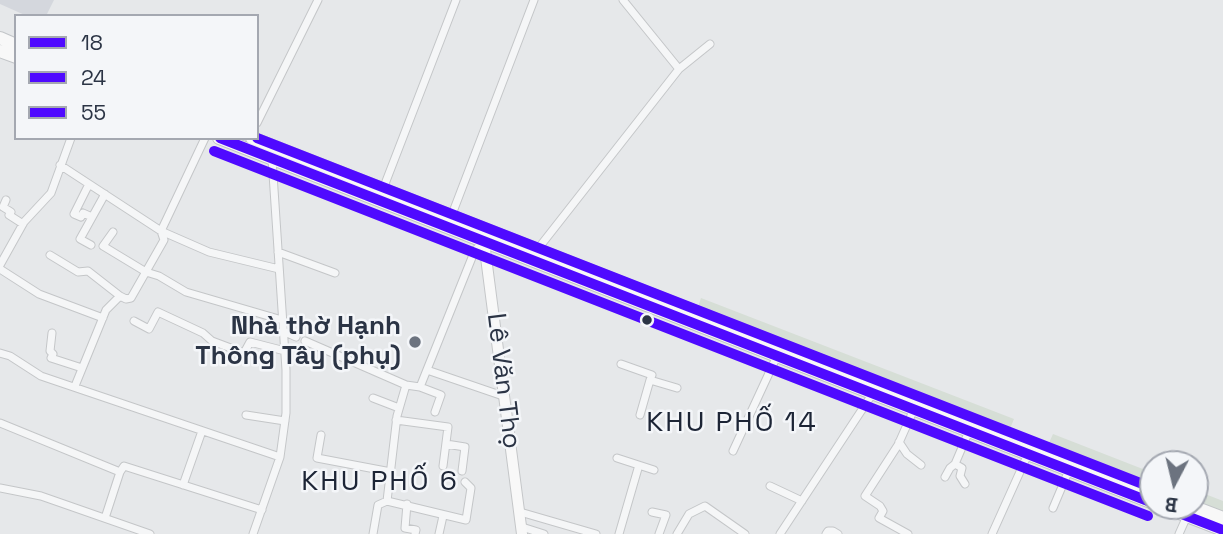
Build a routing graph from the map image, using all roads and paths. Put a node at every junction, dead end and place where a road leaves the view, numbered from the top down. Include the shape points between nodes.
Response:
1 (318, 0) edge
2 (456, 0) edge
3 (534, 0) edge
4 (623, 0) edge
5 (710, 44) dead end
6 (679, 69) junction
7 (259, 118) edge
8 (70, 140) edge
9 (204, 140) edge
10 (224, 140) edge
11 (257, 140) edge
12 (272, 159) junction
13 (60, 164) junction
14 (89, 184) junction
15 (383, 188) junction
16 (105, 194) junction
17 (6, 200) dead end
18 (451, 216) junction
19 (92, 217) junction
20 (23, 224) junction
21 (161, 231) junction
22 (113, 232) dead end
23 (483, 235) junction
24 (91, 245) dead end
25 (537, 250) junction
26 (278, 252) junction
27 (50, 255) dead end
28 (0, 267) edge
29 (279, 269) junction
30 (146, 272) junction
31 (335, 273) dead end
32 (120, 296) junction
33 (683, 313) junction
34 (103, 318) junction
35 (282, 320) junction
36 (134, 321) dead end
37 (283, 331) junction
38 (52, 333) dead end
39 (296, 337) dead end
40 (305, 341) dead end
41 (285, 351) junction
42 (0, 353) edge
43 (777, 356) junction
44 (621, 365) dead end
45 (82, 368) junction
46 (427, 370) junction
47 (650, 380) junction
48 (407, 385) junction
49 (75, 386) junction
50 (420, 387) junction
51 (677, 388) dead end
52 (876, 388) junction
53 (503, 396) junction
54 (373, 398) dead end
55 (399, 408) junction
56 (914, 409) junction
57 (435, 412) dead end
58 (246, 415) dead end
59 (640, 415) dead end
60 (396, 420) junction
61 (285, 421) junction
62 (0, 423) edge
63 (202, 431) junction
64 (969, 431) junction
65 (321, 435) dead end
66 (900, 442) junction
67 (446, 444) junction
68 (1030, 449) junction
69 (733, 451) dead end
70 (279, 457) junction
71 (617, 458) dead end
72 (956, 464) junction
73 (639, 465) junction
74 (921, 465) dead end
75 (443, 466) dead end
76 (654, 470) dead end
77 (1069, 470) junction
78 (462, 471) dead end
79 (120, 472) junction
80 (391, 472) junction
81 (945, 477) dead end
82 (465, 482) dead end
83 (965, 484) dead end
84 (183, 485) junction
85 (771, 486) dead end
86 (1139, 486) edge
87 (0, 488) edge
88 (1139, 498) edge
89 (387, 500) junction
90 (802, 501) junction
91 (407, 504) junction
92 (1053, 508) dead end
93 (262, 510) junction
94 (520, 512) junction
95 (652, 512) dead end
96 (443, 516) junction
97 (104, 518) junction
98 (1206, 520) edge
99 (124, 525) junction
100 (1223, 530) edge
101 (522, 531) edge
102 (121, 534) edge
103 (150, 534) edge
104 (253, 534) edge
105 (373, 534) edge
106 (415, 534) edge
107 (439, 534) edge
108 (544, 534) edge
109 (596, 534) edge
110 (620, 534) edge
111 (659, 534) edge
112 (677, 534) edge
113 (745, 534) edge
114 (780, 534) edge
115 (826, 534) edge
116 (838, 534) edge
117 (908, 534) edge
118 (992, 534) edge

1 - 7 street
2 - 15 street
3 - 18 street
4 - 6 street
5 - 6 street
6 - 25 street
8 - 13 street
9 - 21 street
10 - 12 main road
11 - 15 main road
12 - 23 main road
12 - 26 street
13 - 14 street
13 - 20 street via 51,193
14 - 16 street
14 - 19 street via 74,214
15 - 18 main road
16 - 19 street
16 - 21 street
17 - 20 street via 3,207
18 - 23 main road
19 - 24 street via 80,239
20 - 28 street
21 - 29 street via 209,252
21 - 30 street via 164,240
22 - 30 street via 103,246
23 - 25 main road
23 - 33 main road
23 - 46 street
23 - 53 main road, Lê Văn Thọ
25 - 33 main road
26 - 29 street
26 - 31 street
27 - 32 street via 78,272 88,271
28 - 34 street via 39,294
29 - 35 street
30 - 32 street via 131,298
30 - 35 street via 186,292
32 - 34 street
33 - 43 main road
33 - 52 main road
34 - 45 street
35 - 37 street
36 - 41 street via 149,329 158,312 244,353 250,342
37 - 39 street
37 - 41 street
38 - 45 street via 51,358
40 - 48 street
41 - 61 street
42 - 49 street via 41,376
43 - 52 main road
43 - 69 street
44 - 47 street via 652,375
45 - 49 street
46 - 50 street
46 - 53 street
47 - 51 street
47 - 59 street
48 - 50 street
48 - 55 street
49 - 63 street
50 - 57 street via 441,395
52 - 56 main road
52 - 68 main road
52 - 90 street
53 - 94 main road, Lê Văn Thọ
54 - 55 street
55 - 60 street
56 - 64 main road
56 - 66 street
58 - 61 street
60 - 67 street via 448,427
60 - 80 street
61 - 70 street
62 - 79 street
63 - 70 street
63 - 84 street
64 - 68 main road
64 - 72 street
65 - 80 street via 317,458
66 - 74 street
66 - 117 street via 865,496 880,506 879,518
67 - 75 street
67 - 78 street via 465,447
68 - 77 main road
68 - 86 main road
68 - 118 street
70 - 93 street
71 - 73 street
72 - 81 street
72 - 83 street via 962,468
73 - 76 street
73 - 110 street
77 - 88 main road
77 - 92 street
79 - 84 street via 124,466
79 - 97 street
80 - 89 street
82 - 96 street via 471,488 466,520
84 - 93 street
85 - 90 street
87 - 97 street via 41,496
89 - 91 street
89 - 105 street via 378,505
90 - 114 street
91 - 96 street
91 - 106 street via 405,528 416,530
93 - 104 street
94 - 101 main road, Lê Văn Thọ
94 - 109 street
95 - 111 street via 666,515
96 - 107 street
97 - 99 street
98 - 100 main road
99 - 102 street
99 - 103 street
101 - 108 street
112 - 113 street via 689,514 705,506
115 - 116 street

